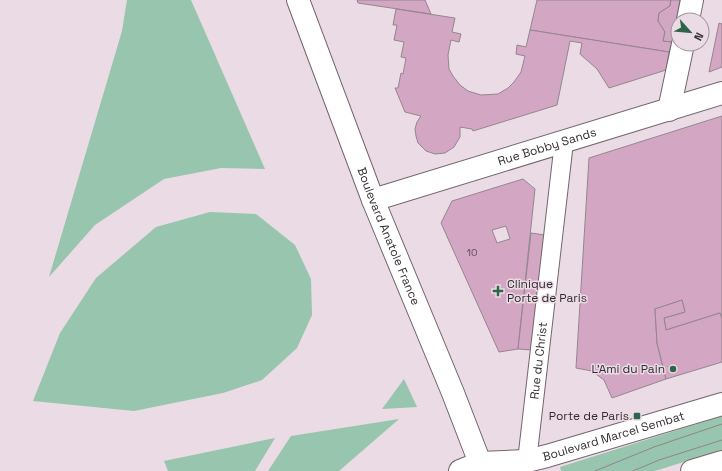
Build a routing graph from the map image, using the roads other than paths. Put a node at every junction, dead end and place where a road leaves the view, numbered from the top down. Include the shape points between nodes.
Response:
1 (298, 0) edge
2 (692, 0) edge
3 (690, 12) edge
4 (681, 52) edge
5 (722, 93) edge
6 (668, 110) junction
7 (564, 142) junction
8 (373, 200) junction
9 (722, 404) edge
10 (527, 461) junction
11 (722, 462) edge
12 (479, 468) edge
13 (460, 471) edge
14 (692, 471) edge

1 - 8 street, Boulevard Anatole France
2 - 3 street
4 - 6 street
5 - 6 street, Rue Bobby Sands
6 - 7 street, Rue Bobby Sands
7 - 8 street, Rue Bobby Sands
7 - 10 street, Rue du Christ
8 - 12 street, Boulevard Anatole France via 453,393
9 - 10 street, Boulevard Marcel Sembat
10 - 12 street, Boulevard Marcel Sembat
11 - 14 street
12 - 13 street, Boulevard Marcel Sembat

